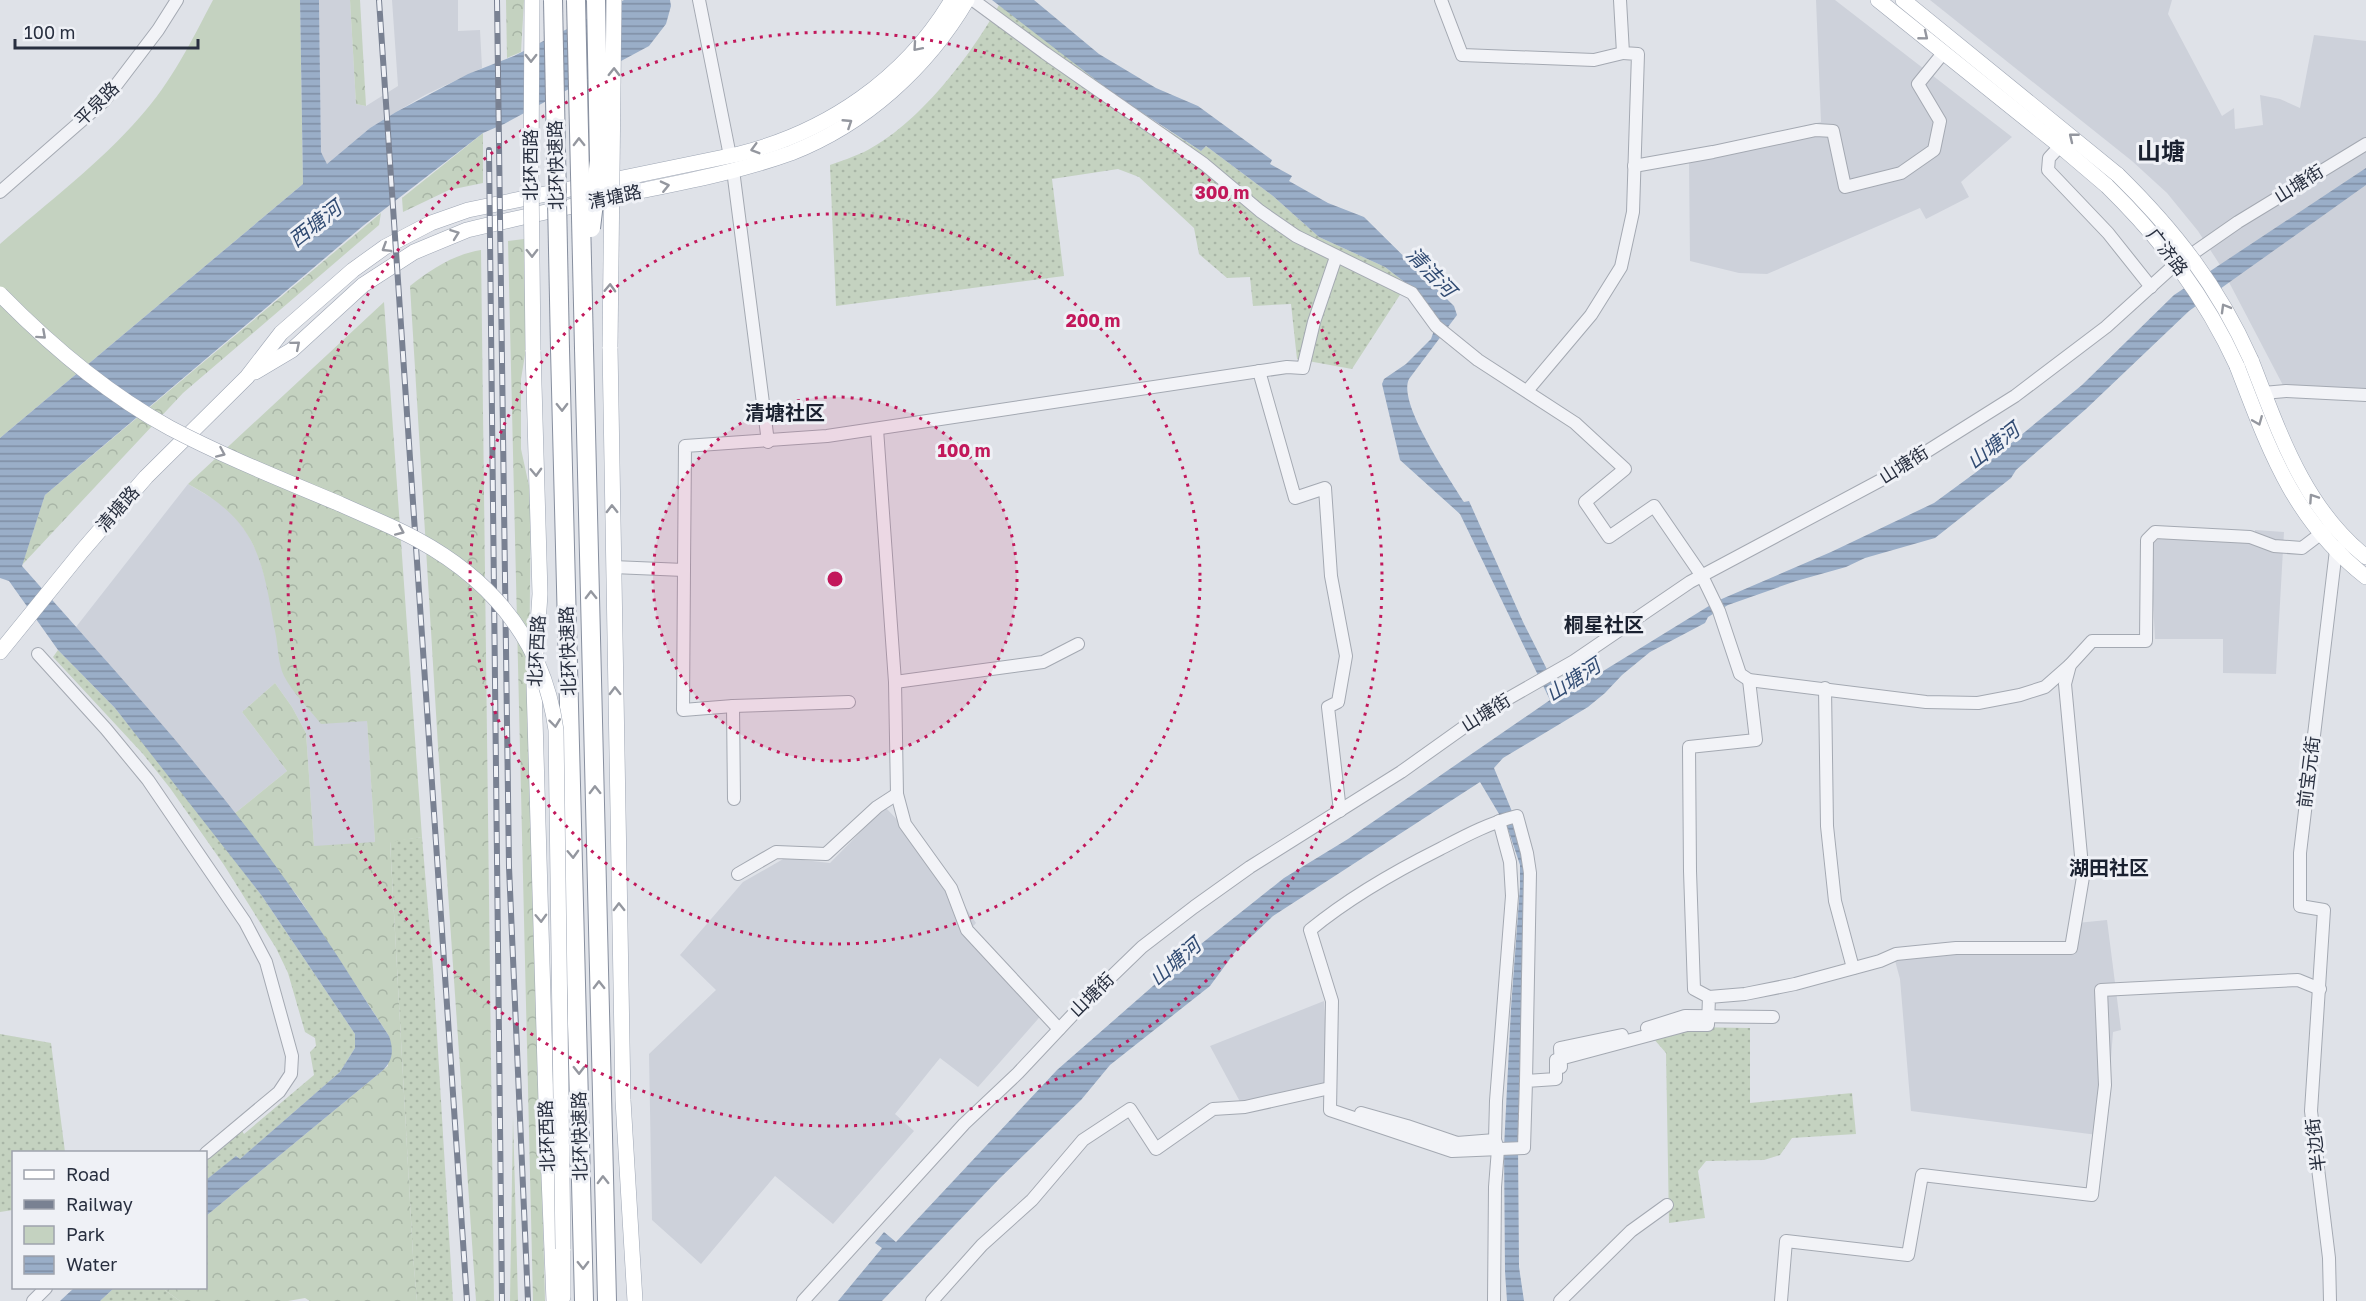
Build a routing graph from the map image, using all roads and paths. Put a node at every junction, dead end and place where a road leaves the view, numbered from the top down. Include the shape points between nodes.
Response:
1 (177, 0) edge
2 (532, 0) edge
3 (553, 0) edge
4 (576, 0) edge
5 (596, 0) edge
6 (614, 0) edge
7 (699, 0) edge
8 (952, 0) edge
9 (967, 0) edge
10 (973, 0) edge
11 (1441, 0) edge
12 (1620, 0) edge
13 (1878, 0) edge
14 (1903, 0) edge
15 (1944, 52) junction
16 (1623, 53) junction
17 (2366, 144) edge
18 (2060, 146) junction
19 (732, 163) junction
20 (1634, 166) junction
21 (2113, 180) junction
22 (0, 192) edge
23 (1336, 256) junction
24 (2151, 287) junction
25 (583, 292) junction
26 (0, 294) edge
27 (2244, 363) junction
28 (1259, 372) junction
29 (1527, 391) junction
30 (2264, 393) junction
31 (2366, 395) edge
32 (877, 429) junction
33 (768, 442) junction
34 (2327, 529) junction
35 (2340, 545) junction
36 (2366, 557) edge
37 (613, 567) junction
38 (684, 570) junction
39 (1702, 576) junction
40 (2366, 577) edge
41 (1078, 644) dead end
42 (0, 652) edge
43 (38, 654) dead end
44 (2070, 666) junction
45 (1749, 680) junction
46 (895, 682) junction
47 (1825, 688) junction
48 (849, 702) dead end
49 (733, 706) junction
50 (897, 794) junction
51 (734, 799) dead end
52 (1340, 810) junction
53 (1500, 820) junction
54 (738, 874) dead end
55 (1853, 969) junction
56 (2320, 989) junction
57 (1709, 997) junction
58 (1773, 1017) dead end
59 (1059, 1029) junction
60 (1530, 1078) junction
61 (1330, 1088) junction
62 (1336, 1108) dead end
63 (1499, 1146) junction
64 (207, 1152) edge
65 (1667, 1205) dead end
66 (604, 1223) junction
67 (44, 1289) edge
68 (33, 1301) edge
69 (554, 1301) edge
70 (563, 1301) edge
71 (584, 1301) edge
72 (607, 1301) edge
73 (615, 1301) edge
74 (635, 1301) edge
75 (803, 1301) edge
76 (932, 1301) edge
77 (1494, 1301) edge
78 (1560, 1301) edge
79 (1781, 1301) edge
80 (2330, 1301) edge

1 - 22 street, 平泉路 via 104,101
2 -> 69 main road, 北环西路, bridge via 533,350 540,594 534,684
3 -> 71 highway, 北环快速路, bridge
25 -> 4 highway, 北环快速路, bridge
5 - 25 highway, bridge via 599,161
37 -> 6 main road, bridge via 610,347
7 - 19 street
8 -> 19 main road, 清塘路 via 909,57 866,96 810,128
19 -> 9 main road, 清塘路 via 806,147 869,110 921,63
10 - 23 street via 1204,164 1260,211 1296,236
11 - 16 street via 1462,55 1594,60
12 - 16 street
13 -> 15 main road, 广济路
21 -> 14 main road, 广济路
15 - 18 main road, 广济路
15 - 20 street via 1918,84 1940,121 1934,150 1901,172 1845,187 1833,131 1816,130
16 - 20 street via 1638,54
17 - 24 street, 山塘街 via 2238,222
18 - 21 main road, 广济路
18 - 24 street via 2049,158 2048,170 2108,233
19 - 33 street
19 - 42 main road, 清塘路 via 467,230 434,242 363,285 292,350 248,377 146,477
20 - 29 street via 1633,212 1621,267 1591,315
21 - 27 main road, 广济路, bridge via 2168,227 2202,270 2230,316
23 - 28 street via 1303,368
23 - 29 street via 1412,293 1440,329 1478,360
24 - 39 street, 山塘街 via 2106,327 2015,396 1883,479
66 -> 25 highway, 北环快速路, bridge
26 -> 70 main road, bridge via 57,349 137,409 200,442 430,546 491,594 527,639 549,692 556,730
27 - 30 main road, 广济路
27 -> 34 main road, 广济路 via 2277,467 2298,503
28 - 32 street
28 - 52 street via 1295,498 1325,488 1331,576 1346,656 1338,702 1328,707
29 - 39 street via 1575,423 1625,470 1585,502 1610,537 1653,506
30 - 31 street
34 -> 30 main road, 广济路 via 2294,465
32 - 33 street
32 - 46 street
33 - 38 street via 685,446
34 - 35 main road, 广济路
34 - 44 street via 2302,548 2274,546 2250,537 2155,532 2147,540 2146,641 2092,641
35 - 36 main road, 广济路
35 - 40 main road, 广济路
35 - 56 street, 前宝元街 via 2300,852 2300,906 2324,910
37 - 38 street
74 -> 37 main road via 623,1100
38 - 49 street via 682,710
39 - 45 street via 1719,611 1740,674
39 - 52 street, 山塘街 via 1552,674 1488,710
41 - 46 street via 1042,662
43 - 64 street via 148,780 245,922 266,962 292,1056 291,1074 279,1092
44 - 47 street via 2045,687 1978,703 1926,702
44 - 55 street via 2065,684 2083,877 2071,948 1956,948 1896,954
45 - 47 street
45 - 57 street via 1756,740 1689,747 1694,989
46 - 50 street
47 - 55 street via 1828,837 1835,901
48 - 49 street
49 - 51 street
50 - 54 street via 825,854 776,852
50 - 59 street via 905,824 951,888 968,930
52 - 59 street, 山塘街 via 1250,867 1142,947
53 - 60 street via 1515,816 1530,873
53 - 61 street via 1389,875 1310,930 1332,1000
53 - 63 street via 1510,862 1512,896
55 - 57 street via 1795,984
56 - 79 street via 2298,980 2102,990 2105,1085 2092,1195 1922,1175 1908,1255 1786,1241
56 - 80 street, 半边街 via 2311,1111 2329,1258
57 - 60 street via 1708,1025 1687,1025 1556,1060 1556,1079
58 - 60 street via 1685,1016 1631,1033 1560,1048 1561,1074
59 - 75 street, 山塘街 via 964,1124
60 - 63 street via 1525,1147
61 - 63 street via 1330,1110 1452,1151
61 - 76 street via 1245,1107 1213,1109 1156,1149 1130,1109 1083,1140 1032,1200 982,1245
62 - 63 street via 1378,1117 1457,1143
63 - 77 street
65 - 78 street via 1631,1231
66 - 72 highway, 北环快速路
66 - 73 highway
67 - 68 street

